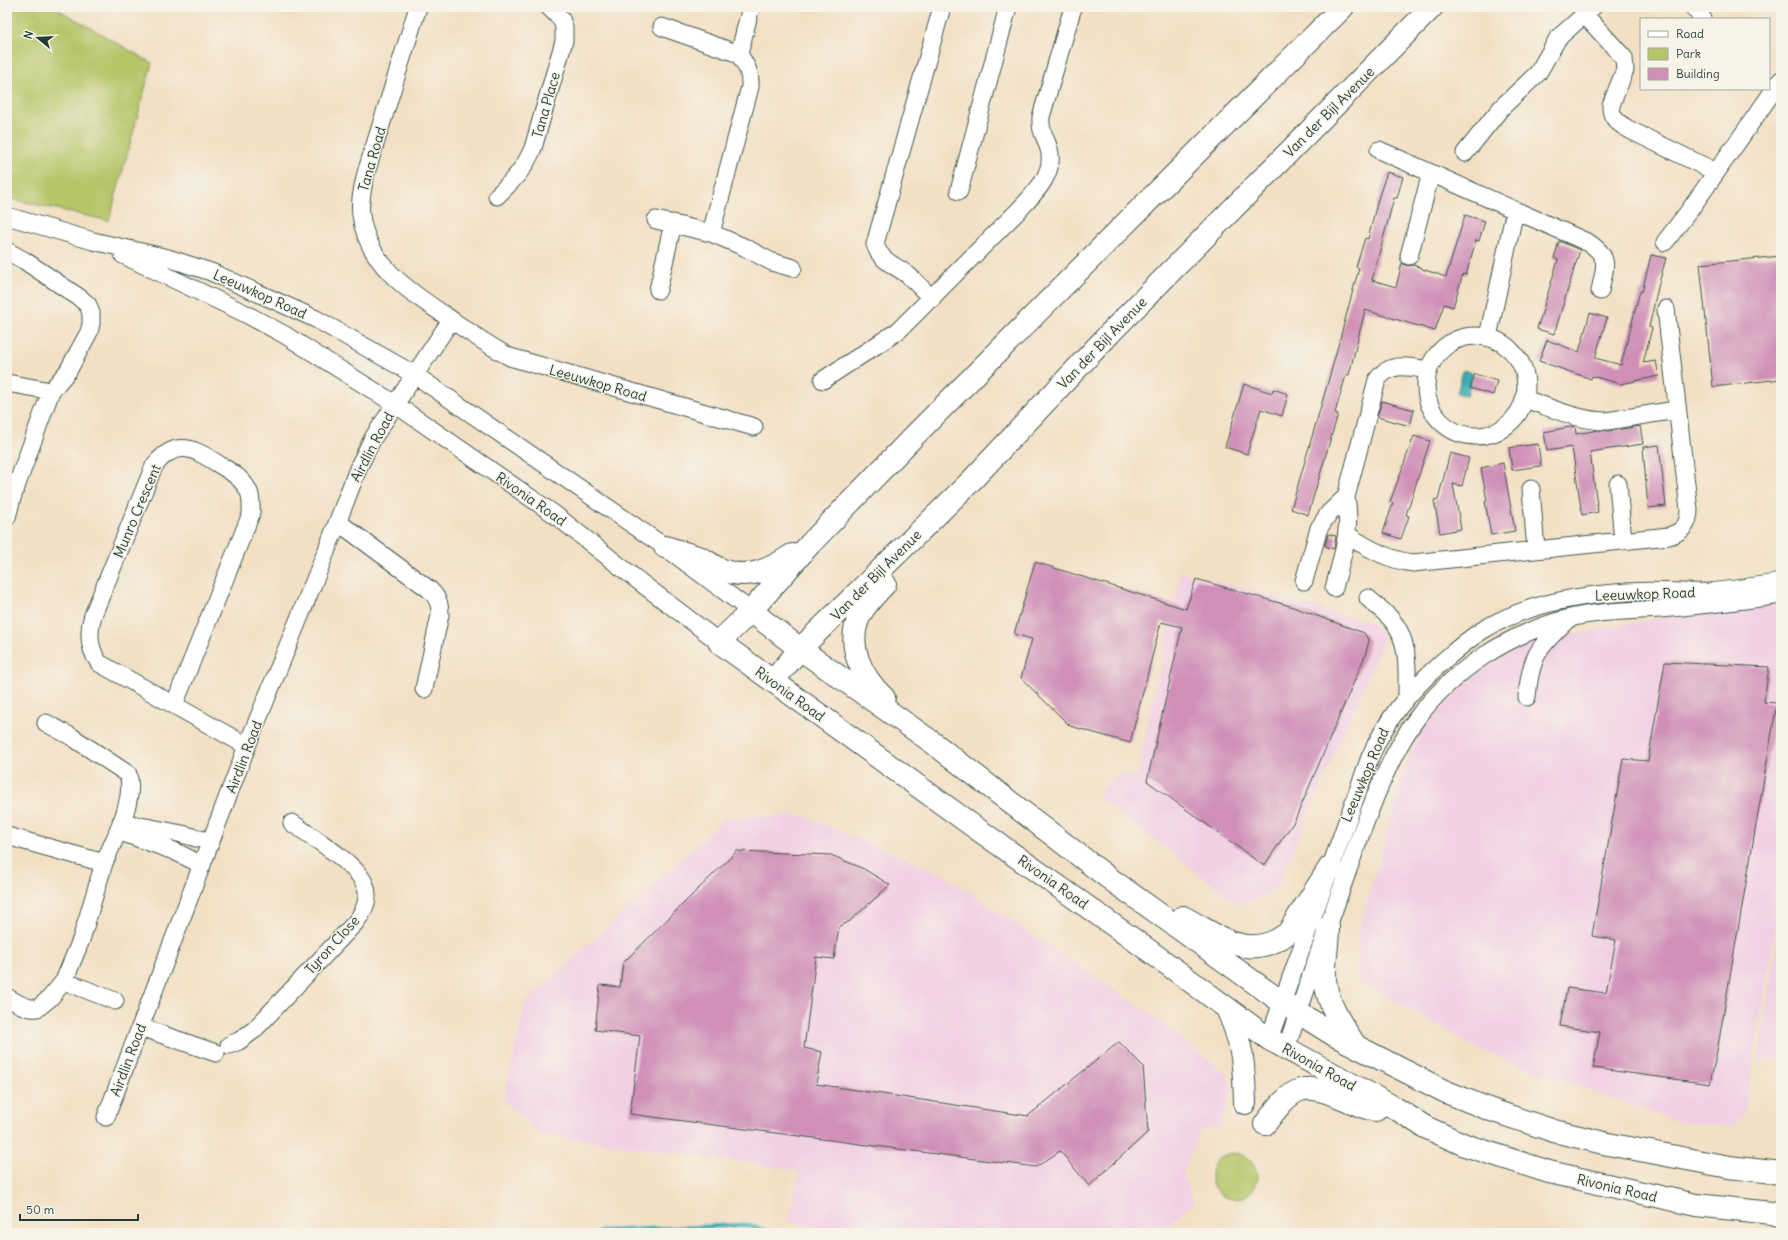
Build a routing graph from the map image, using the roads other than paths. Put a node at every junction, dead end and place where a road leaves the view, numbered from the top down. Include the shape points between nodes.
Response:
1 (418, 7) edge
2 (549, 7) edge
3 (751, 7) edge
4 (942, 7) edge
5 (1008, 7) edge
6 (1073, 7) edge
7 (1343, 7) edge
8 (1432, 7) edge
9 (1588, 11) edge
10 (662, 27) dead end
11 (739, 54) junction
12 (1776, 80) edge
13 (1770, 89) edge
14 (1769, 90) edge
15 (1379, 150) dead end
16 (1465, 154) dead end
17 (1716, 172) junction
18 (1431, 174) junction
19 (959, 191) dead end
20 (496, 196) dead end
21 (1515, 210) junction
22 (7, 216) edge
23 (656, 220) dead end
24 (673, 223) junction
25 (711, 233) junction
26 (94, 241) junction
27 (1665, 242) dead end
28 (7, 251) edge
29 (1410, 256) dead end
30 (794, 268) dead end
31 (658, 290) dead end
32 (1600, 292) dead end
33 (932, 299) junction
34 (1666, 309) dead end
35 (451, 320) junction
36 (1488, 337) junction
37 (1428, 370) junction
38 (415, 375) junction
39 (823, 380) dead end
40 (7, 383) edge
41 (51, 391) junction
42 (1525, 400) junction
43 (395, 404) junction
44 (1676, 410) junction
45 (754, 427) dead end
46 (972, 480) junction
47 (1618, 484) dead end
48 (1530, 489) dead end
49 (1346, 498) junction
50 (8, 510) edge
51 (338, 522) junction
52 (1347, 535) junction
53 (1623, 541) junction
54 (810, 544) junction
55 (665, 547) junction
56 (1536, 550) junction
57 (1304, 581) dead end
58 (1781, 582) edge
59 (1334, 588) dead end
60 (1781, 595) edge
61 (1368, 598) dead end
62 (751, 611) junction
63 (1568, 618) junction
64 (719, 642) junction
65 (800, 649) junction
66 (773, 681) junction
67 (424, 689) dead end
68 (1407, 697) junction
69 (1527, 697) dead end
70 (174, 705) junction
71 (46, 723) dead end
72 (932, 742) junction
73 (248, 746) junction
74 (292, 823) dead end
75 (120, 826) junction
76 (7, 836) edge
77 (211, 842) junction
78 (104, 863) junction
79 (202, 865) junction
80 (1330, 867) junction
81 (1106, 876) junction
82 (1328, 927) junction
83 (64, 981) junction
84 (7, 997) edge
85 (115, 1001) dead end
86 (1226, 1008) junction
87 (1290, 1008) junction
88 (142, 1023) junction
89 (1278, 1044) junction
90 (1358, 1048) junction
91 (1245, 1103) dead end
92 (1395, 1108) junction
93 (106, 1116) dead end
94 (1265, 1124) dead end
95 (1781, 1172) edge
96 (1781, 1214) edge

1 - 35 street, Tana Road via 366,173 361,195 361,215 373,252 390,275
2 - 20 street, Tana Place via 561,18 564,27 562,49 526,164
3 - 11 street
4 - 33 street via 875,244 881,257 908,276
5 - 19 street
6 - 33 street via 1040,127 1051,158 1044,180 1034,194
7 - 54 main road
8 - 46 main road, Van der Bijl Avenue via 1113,330
9 - 16 street via 1558,38 1538,73 1501,108
9 - 17 street via 1624,58 1625,70 1610,111 1618,123
10 - 11 street
11 - 25 street via 748,69 750,86
12 - 13 street
14 - 17 street
15 - 18 street
17 - 27 street
18 - 21 street
18 - 29 street
21 - 32 street via 1589,243 1601,252 1605,264
21 - 36 street
22 - 26 street, Leeuwkop Road
23 - 24 street
24 - 25 street
24 - 31 street
25 - 30 street via 772,262
26 - 38 street, Leeuwkop Road via 168,258 211,272 316,319
26 - 43 street, Leeuwkop Road via 285,335
28 - 41 street via 88,305 90,332 68,371
33 - 39 street via 898,331
34 - 44 street
35 - 38 street
35 - 45 street, Leeuwkop Road via 515,359
36 - 37 street via 1473,336 1459,339 1446,346 1435,357
36 - 42 street via 1501,342 1520,360 1527,386
37 - 42 street via 1428,402 1436,417 1447,428 1462,435 1478,437 1494,434 1508,426 1519,414
37 - 49 street via 1389,368 1377,380
38 - 43 street
38 - 55 street
40 - 41 street
41 - 50 street
42 - 44 street via 1595,421
43 - 51 street, Airdlin Road via 359,466
43 - 64 street, Rivonia Road via 554,514
44 - 53 street via 1689,519 1679,533
46 - 65 main road, Van der Bijl Avenue
46 - 72 main road via 867,605 860,616 854,640 855,654 867,680
47 - 53 street
48 - 56 street
49 - 52 street via 1349,515
49 - 57 street via 1329,513 1319,528
51 - 67 street via 430,590 437,598 440,615
51 - 73 street, Airdlin Road
52 - 56 street via 1392,559 1413,563
52 - 59 street
53 - 56 street
54 - 55 main road via 777,565 752,574 720,569 702,559
54 - 62 main road
55 - 62 street
58 - 68 street, Leeuwkop Road via 1710,592 1628,592 1590,595 1537,607 1513,615 1483,630 1445,660
60 - 63 street, Leeuwkop Road
61 - 68 street via 1398,628 1404,642 1408,662
62 - 64 main road
62 - 65 main road
63 - 69 street via 1534,657
63 - 82 street, Leeuwkop Road via 1548,624 1496,648 1460,674 1416,718 1400,745 1363,828
64 - 66 main road, Rivonia Road
65 - 66 main road, Van der Bijl Avenue
65 - 72 main road
66 - 86 main road, Rivonia Road
68 - 80 street, Leeuwkop Road via 1380,734
70 - 70 street, Munro Crescent via 99,663 94,656 90,636 93,615 154,466 160,457 186,448 198,451 239,477 250,494 251,514
70 - 73 street, Munro Crescent
71 - 75 street via 128,774 130,793
72 - 81 main road
73 - 77 street, Airdlin Road
74 - 88 street, Tyron Close via 356,870 366,886 367,893 365,906 354,922 247,1036 221,1047
75 - 77 street via 182,834
75 - 78 street
75 - 79 street
76 - 78 street
77 - 79 street, Airdlin Road
78 - 83 street via 81,940
79 - 88 street, Airdlin Road
80 - 81 main road via 1288,933 1279,940 1252,948 1228,941
80 - 87 street, Leeuwkop Road
81 - 87 main road
82 - 87 street, Leeuwkop Road
82 - 90 main road via 1325,979 1327,993 1342,1026
83 - 84 street via 38,1008 29,1008
83 - 85 street
86 - 89 main road, Rivonia Road
86 - 91 main road via 1237,1030 1241,1048
87 - 89 street, Leeuwkop Road
87 - 90 main road
88 - 93 street, Airdlin Road
89 - 92 main road, Rivonia Road
90 - 95 main road via 1444,1091 1554,1131 1729,1167
92 - 94 main road via 1372,1110 1325,1090 1304,1089 1288,1096
92 - 96 main road, Rivonia Road via 1465,1145 1549,1172 1696,1205

